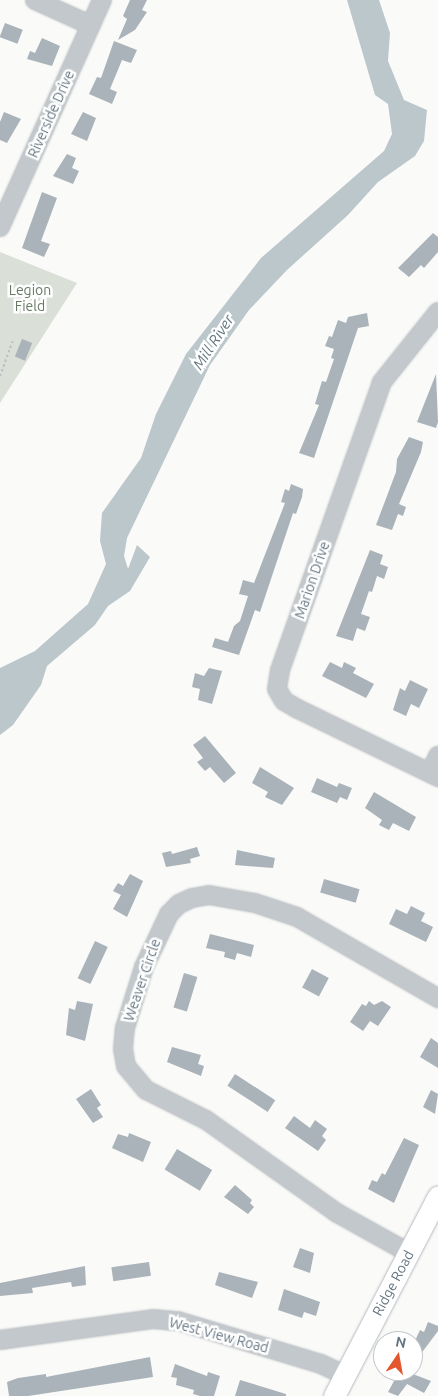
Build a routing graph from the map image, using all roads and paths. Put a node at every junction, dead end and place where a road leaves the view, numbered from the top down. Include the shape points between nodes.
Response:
1 (34, 0) edge
2 (102, 0) edge
3 (90, 25) junction
4 (0, 228) edge
5 (438, 312) edge
6 (13, 341) dead end
7 (0, 376) edge
8 (438, 756) edge
9 (434, 775) edge
10 (438, 998) edge
11 (438, 1196) edge
12 (409, 1253) junction
13 (0, 1340) edge
14 (345, 1375) junction
15 (334, 1396) edge

1 - 3 street
2 - 3 street, Riverside Drive
3 - 4 street, Riverside Drive
5 - 9 street, Marion Drive via 382,382 280,670 278,689 284,701 298,709
6 - 7 path
8 - 9 street
10 - 12 street, Weaver Circle via 297,917 255,903 208,895 179,904 170,914 144,967 125,1028 123,1049 126,1066 146,1090 206,1120 337,1213
11 - 12 main road, Ridge Road
12 - 14 main road, Ridge Road
13 - 14 street, West View Road via 153,1319 178,1320 321,1364
14 - 15 main road, Ridge Road

